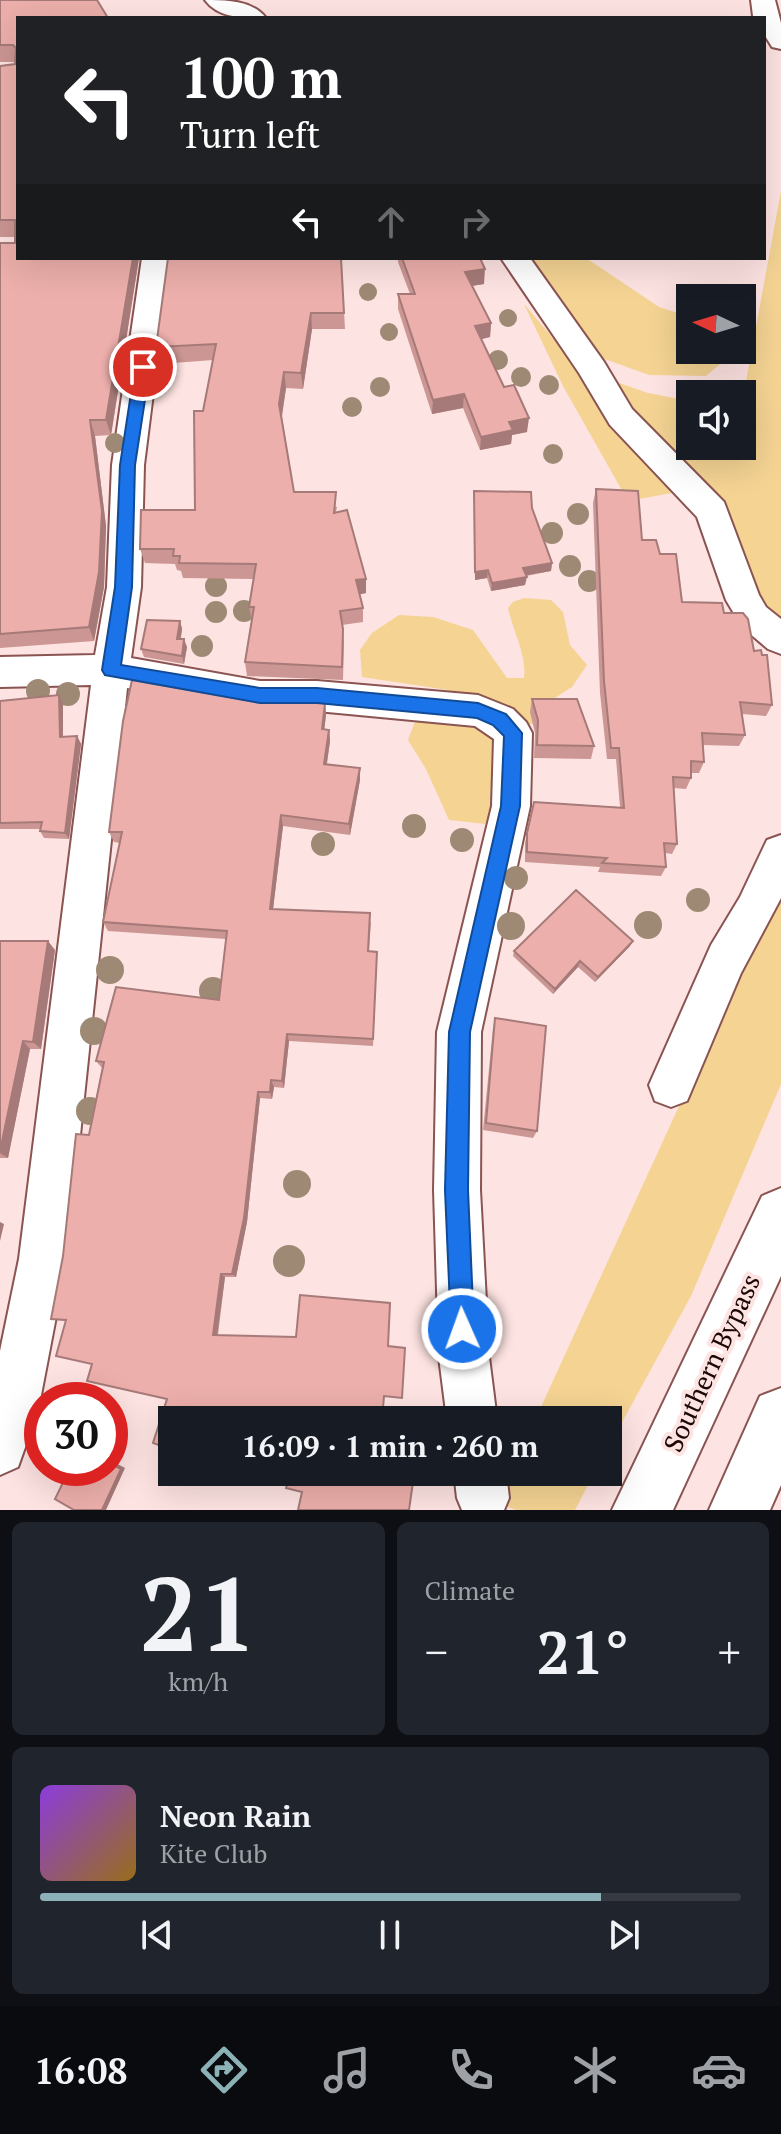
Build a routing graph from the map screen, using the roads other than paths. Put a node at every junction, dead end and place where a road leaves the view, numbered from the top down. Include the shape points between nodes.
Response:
1 (217, 0) edge
2 (250, 16) edge
3 (766, 18) edge
4 (781, 42) edge
5 (156, 260) edge
6 (516, 260) edge
7 (781, 639) edge
8 (111, 670) junction
9 (0, 672) edge
10 (781, 853) edge
11 (671, 1085) dead end
12 (781, 1215) edge
13 (470, 1406) edge
14 (781, 1417) edge
15 (0, 1449) edge
16 (642, 1510) edge
17 (739, 1510) edge

1 - 2 street
3 - 4 street
5 - 8 street via 128,465 124,587
6 - 7 street via 621,417 712,511 743,600
8 - 9 street
8 - 13 street via 260,696 478,711 500,720 513,733 511,806 459,1032 457,1190
8 - 15 street via 43,1259 13,1411
10 - 11 street via 726,959
12 - 16 highway, Southern Bypass
14 - 17 highway

